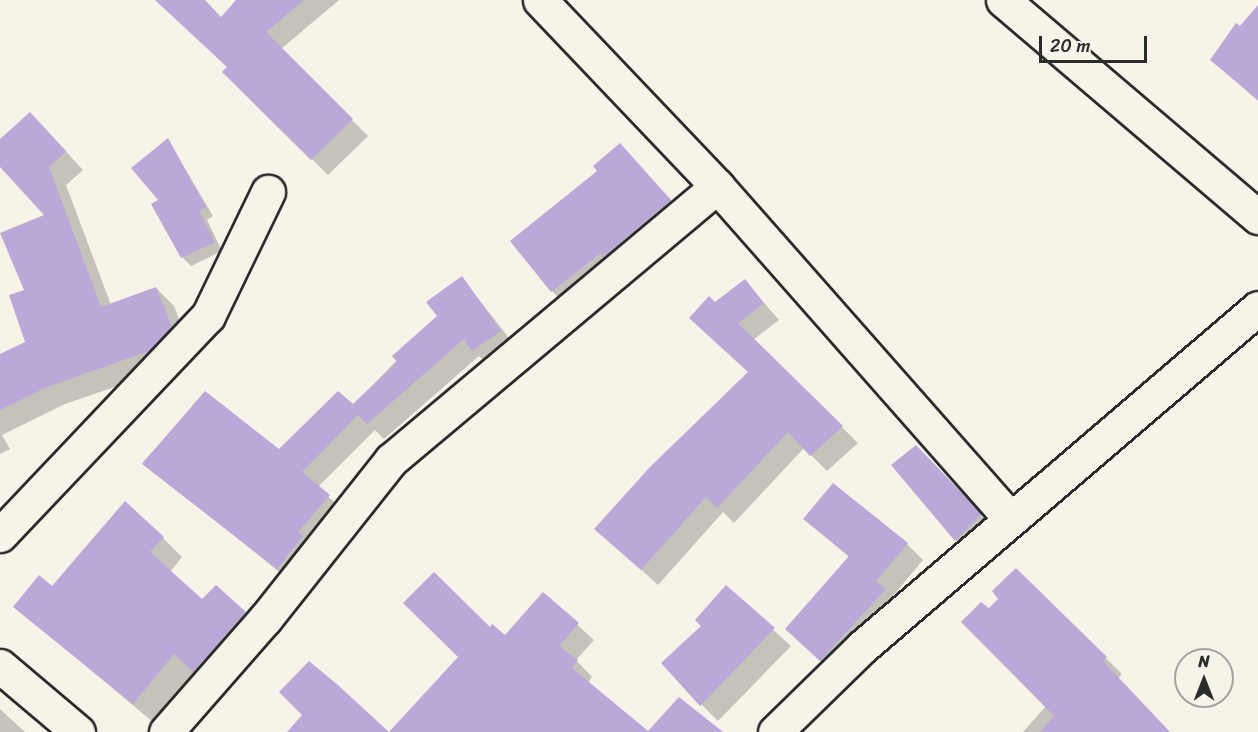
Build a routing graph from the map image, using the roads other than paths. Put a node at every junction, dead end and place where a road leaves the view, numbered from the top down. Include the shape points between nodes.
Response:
1 (540, 0) edge
2 (1018, 5) edge
3 (717, 186) junction
4 (268, 192) dead end
5 (1258, 217) edge
6 (1258, 308) edge
7 (1010, 518) junction
8 (0, 535) edge
9 (0, 666) edge
10 (78, 732) edge
11 (166, 732) edge
12 (775, 732) edge

1 - 3 street
2 - 5 street
3 - 7 street
3 - 11 street via 391,460 265,619
4 - 8 street via 208,316
6 - 7 street
7 - 12 street via 862,647
9 - 10 street

